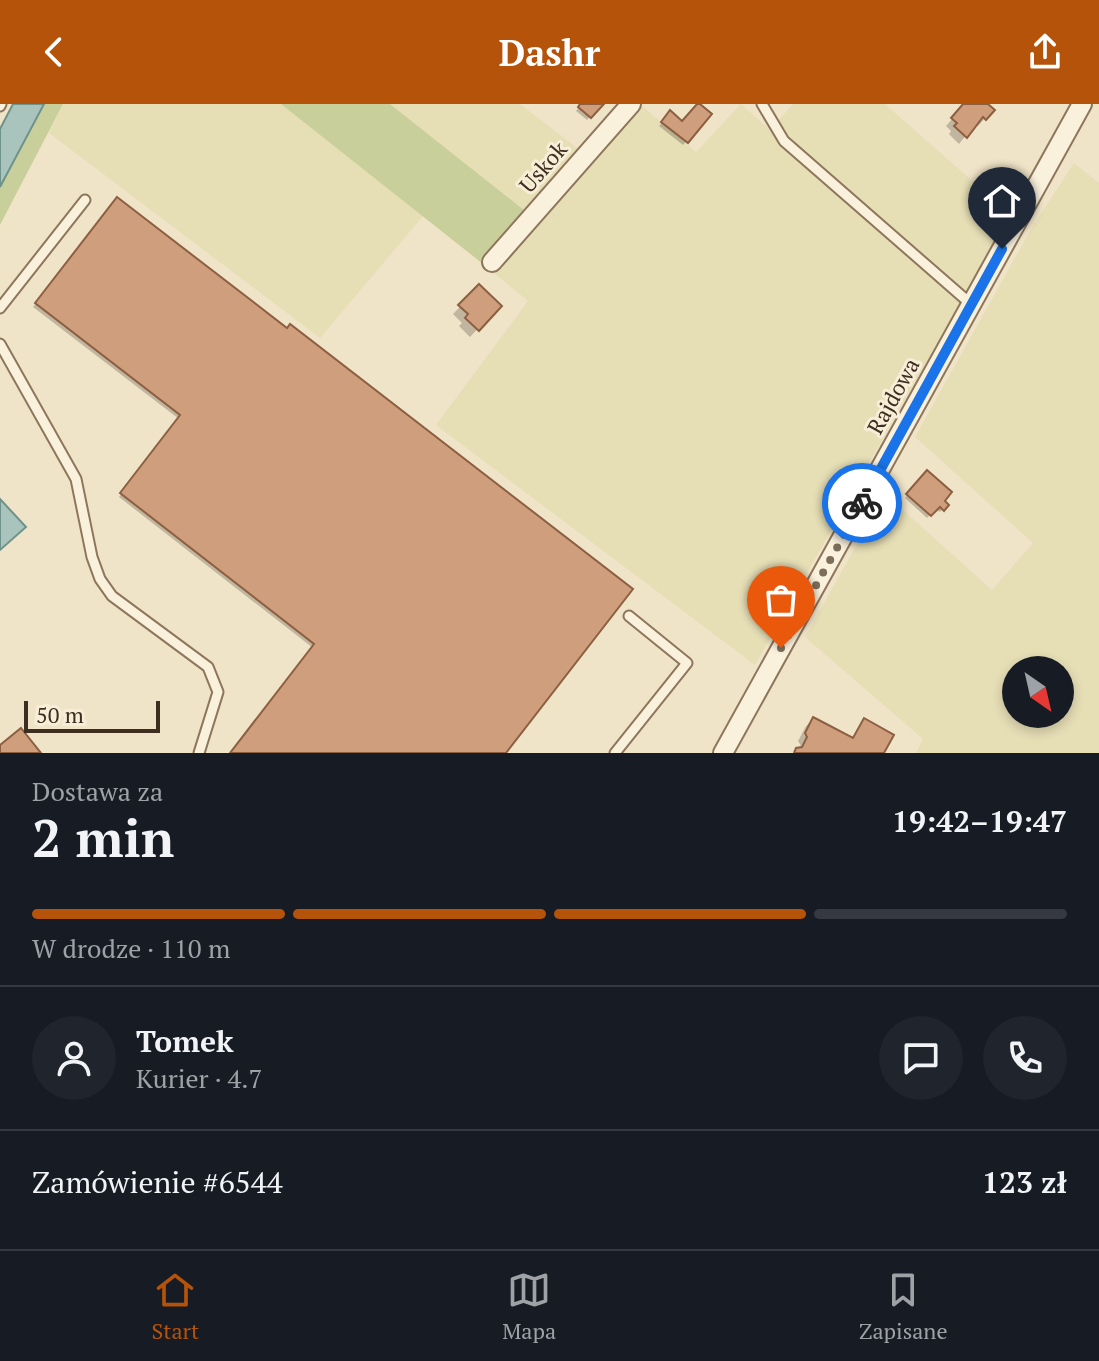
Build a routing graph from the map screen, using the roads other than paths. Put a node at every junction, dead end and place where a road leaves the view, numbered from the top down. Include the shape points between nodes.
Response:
1 (631, 104) edge
2 (762, 104) edge
3 (1082, 104) edge
4 (85, 200) dead end
5 (492, 262) dead end
6 (972, 305) junction
7 (0, 308) edge
8 (0, 344) edge
9 (629, 616) dead end
10 (199, 753) edge
11 (615, 753) edge
12 (723, 753) edge

1 - 5 street, Uskok
2 - 6 lane via 784,141
3 - 6 street, Rajdowa
4 - 7 lane
6 - 12 street, Rajdowa
8 - 10 lane via 76,479 100,579 112,596 208,667 218,692
9 - 11 lane via 687,663

